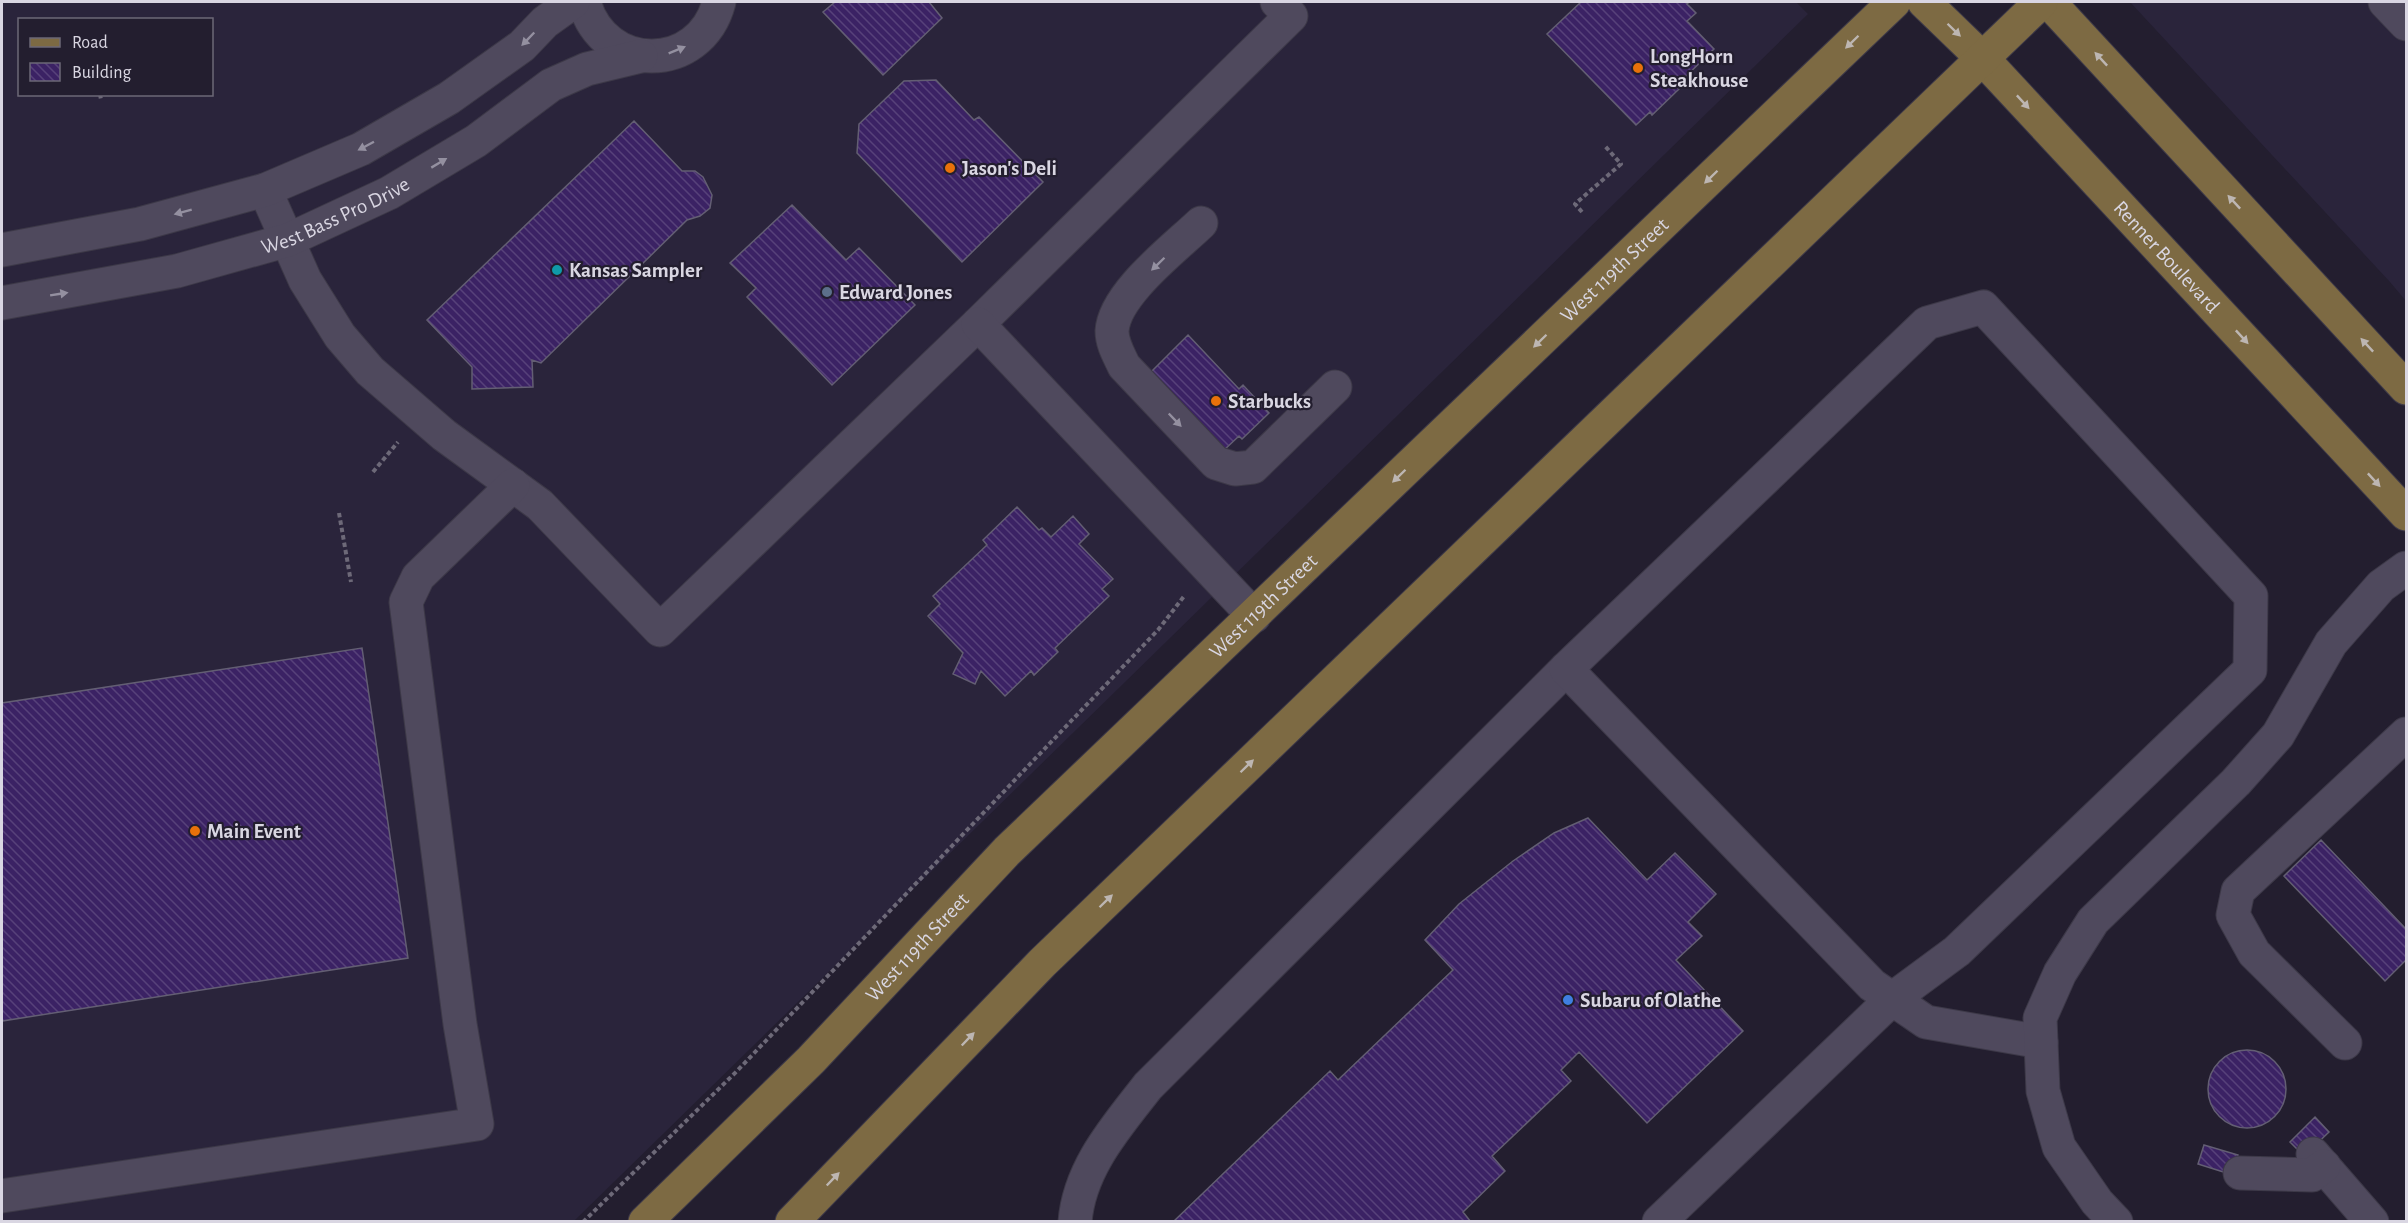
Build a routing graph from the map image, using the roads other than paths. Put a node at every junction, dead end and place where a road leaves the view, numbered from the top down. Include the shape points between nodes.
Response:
1 (573, 2) edge
2 (584, 2) edge
3 (719, 2) edge
4 (1277, 2) edge
5 (1894, 2) edge
6 (1924, 2) edge
7 (2041, 2) edge
8 (2049, 2) edge
9 (2385, 2) edge
10 (2406, 24) edge
11 (641, 56) junction
12 (1983, 59) junction
13 (265, 190) junction
14 (1201, 223) dead end
15 (288, 240) junction
16 (2, 250) edge
17 (2, 303) edge
18 (978, 324) junction
19 (1335, 387) dead end
20 (2406, 387) edge
21 (513, 485) junction
22 (2406, 514) edge
23 (2406, 568) edge
24 (1254, 616) junction
25 (1566, 669) junction
26 (2406, 734) edge
27 (1892, 999) junction
28 (2041, 1042) junction
29 (2344, 1043) dead end
30 (2240, 1173) dead end
31 (2, 1196) edge
32 (645, 1221) edge
33 (792, 1221) edge
34 (1075, 1221) edge
35 (1659, 1221) edge
36 (2116, 1221) edge
37 (2372, 1221) edge

1 -> 13 street via 545,22 522,46 450,98 361,149
2 - 11 street via 601,36 619,49
11 -> 3 street, West Bass Pro Drive via 663,56 685,48 702,34 715,16
4 - 18 street via 1292,16
5 -> 24 main road, West 119th Street
6 -> 12 main road, Renner Boulevard
7 - 12 main road
20 -> 8 main road
9 - 10 street
15 -> 11 street, West Bass Pro Drive via 389,194 476,141 551,85 587,69
12 -> 22 main road, Renner Boulevard
33 -> 12 main road via 1042,963
13 - 15 street
13 -> 16 street via 140,224
14 -> 19 street via 1138,283 1119,309 1112,330 1115,349 1124,366 1216,463 1235,469 1253,467
17 -> 15 street, West Bass Pro Drive via 177,271
15 - 21 street via 305,280 340,336 370,371 444,435
18 - 21 street via 660,630 540,505
18 - 24 street
21 - 31 street via 418,577 406,602 460,1024 477,1124
23 - 28 street via 2381,586 2331,643 2277,735 2236,782 2093,921 2060,973 2040,1018
24 - 32 main road, West 119th Street via 1007,851 811,1060
25 - 27 street via 1872,985
25 - 27 street via 1927,323 1983,307 2251,596 2250,670 1957,951
25 - 34 street via 1148,1086 1100,1149 1076,1202
26 - 29 street via 2238,891 2233,915 2254,953
27 - 28 street via 1926,1022
27 - 35 street
28 - 36 street via 2043,1091 2059,1147 2097,1202
30 - 37 street via 2312,1175 2318,1160

